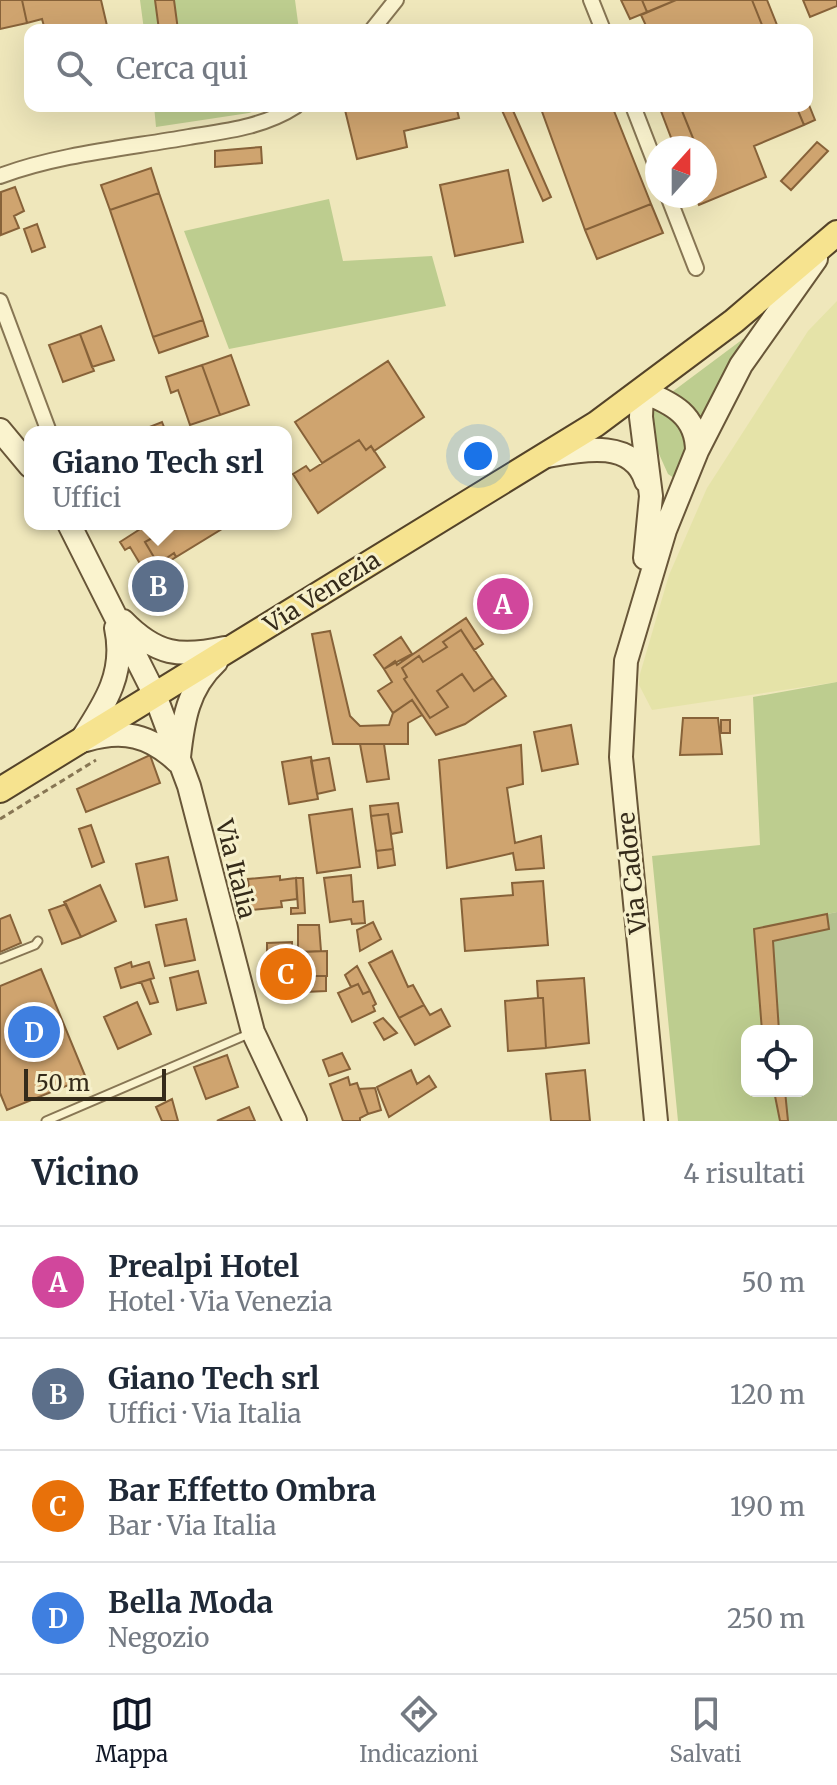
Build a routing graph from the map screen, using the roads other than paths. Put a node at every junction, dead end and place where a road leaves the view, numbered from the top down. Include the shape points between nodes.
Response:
1 (396, 0) edge
2 (591, 0) edge
3 (377, 24) edge
4 (601, 24) edge
5 (285, 112) edge
6 (635, 112) edge
7 (645, 137) edge
8 (0, 176) edge
9 (673, 208) edge
10 (833, 237) edge
11 (696, 268) dead end
12 (0, 301) edge
13 (642, 391) junction
14 (47, 426) edge
15 (0, 430) edge
16 (697, 451) junction
17 (24, 455) edge
18 (546, 457) junction
19 (651, 496) junction
20 (78, 534) edge
21 (113, 611) junction
22 (635, 627) junction
23 (238, 646) junction
24 (155, 695) junction
25 (80, 742) junction
26 (179, 763) junction
27 (0, 790) edge
28 (38, 941) dead end
29 (0, 959) edge
30 (253, 1032) junction
31 (46, 1121) edge
32 (295, 1121) edge
33 (656, 1121) edge

1 - 3 street
2 - 4 street
5 - 8 street via 237,129
6 - 7 street
9 - 11 street
10 - 13 main road
10 - 16 main road via 741,365
12 - 14 street
13 - 16 main road via 685,415 697,436
13 - 18 main road, Via Venezia
13 - 19 main road
15 - 17 main road
16 - 22 main road
18 - 19 main road via 585,449 621,454 638,465
18 - 23 main road, Via Venezia
19 - 22 main road
20 - 21 main road, Via Italia
21 - 23 main road, Via Italia via 138,636 172,653 194,655
21 - 24 main road, Via Italia
21 - 25 main road, Via Italia via 119,667 112,692
22 - 33 main road, Via Cadore via 622,683 621,757
23 - 24 main road, Via Venezia
23 - 26 main road, Via Italia via 194,686
24 - 25 main road, Via Venezia
24 - 26 main road, Via Italia
25 - 26 main road via 129,734 150,739
25 - 27 main road, Via Venezia
26 - 30 main road, Via Italia
28 - 29 lane
30 - 31 lane
30 - 32 main road, Via Italia

